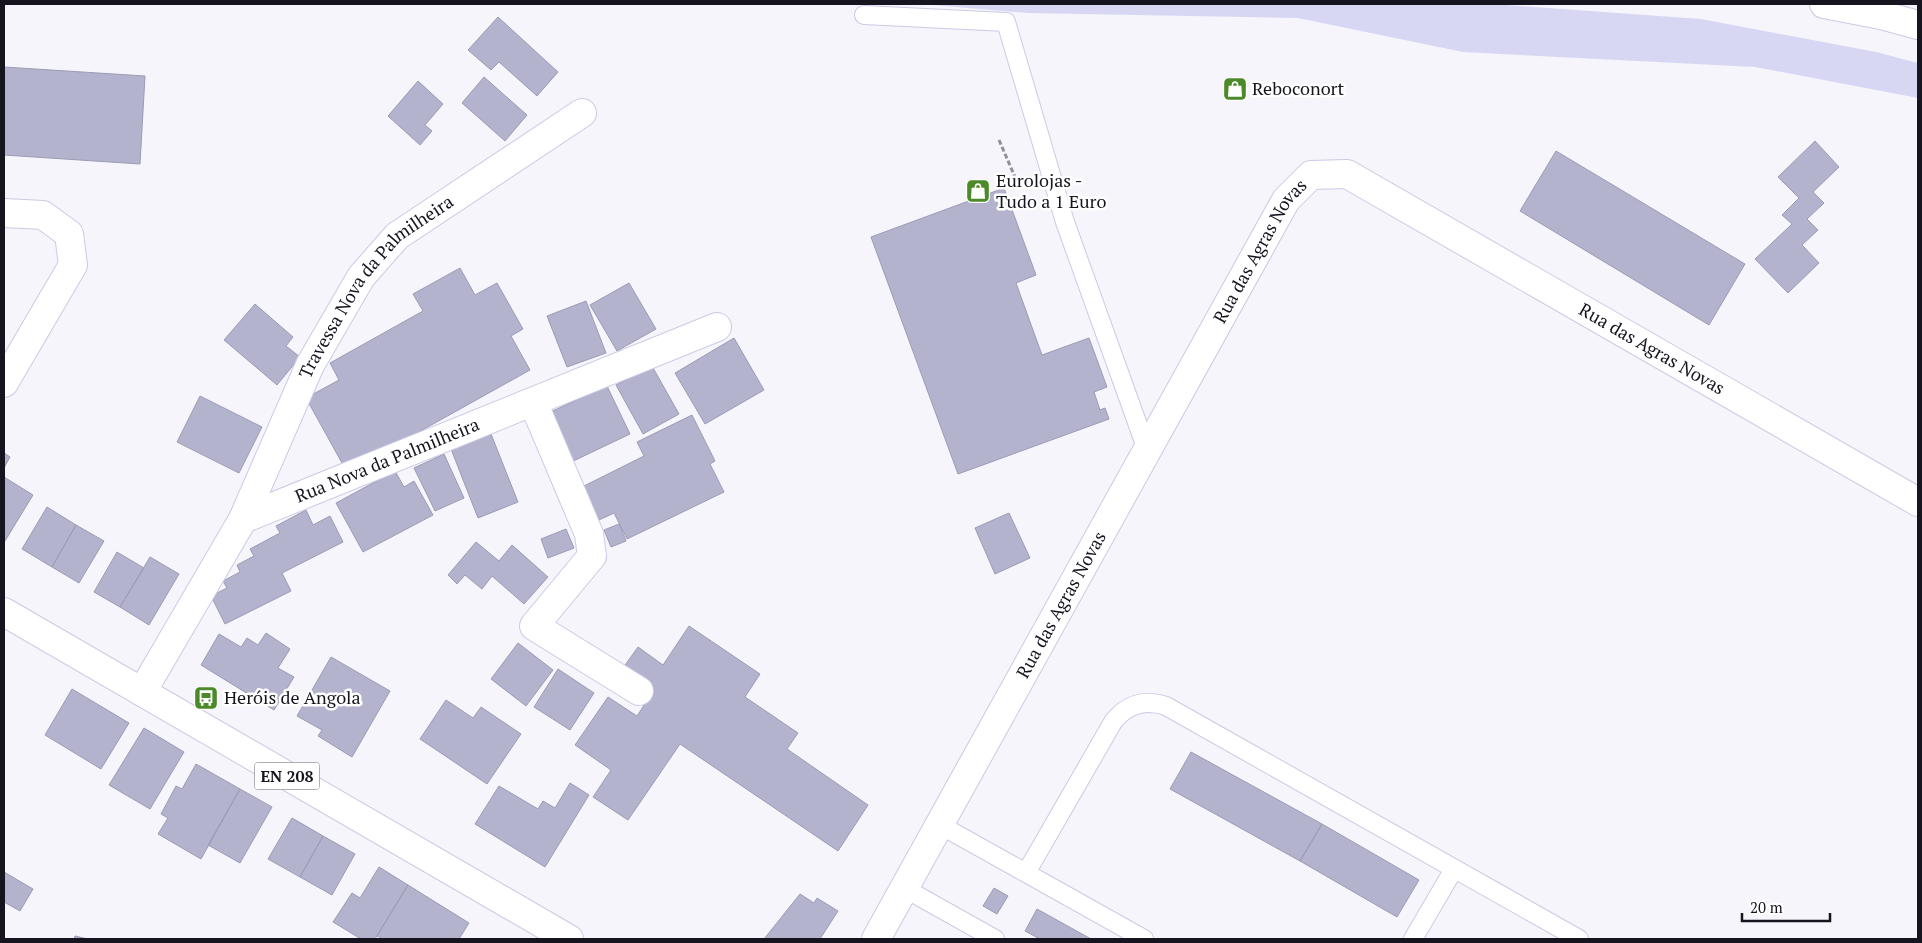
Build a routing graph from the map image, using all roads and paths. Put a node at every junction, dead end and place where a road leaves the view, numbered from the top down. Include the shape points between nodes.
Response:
1 (1824, 4) edge
2 (864, 15) dead end
3 (1918, 25) edge
4 (582, 113) dead end
5 (999, 140) dead end
6 (1016, 177) dead end
7 (4, 213) edge
8 (718, 327) dead end
9 (4, 383) edge
10 (533, 402) junction
11 (1147, 450) junction
12 (1918, 502) edge
13 (243, 519) junction
14 (4, 613) edge
15 (639, 691) dead end
16 (142, 692) junction
17 (940, 825) junction
18 (1454, 869) junction
19 (1026, 873) junction
20 (904, 888) junction
21 (569, 939) edge
22 (876, 939) edge
23 (995, 939) edge
24 (1144, 939) edge
25 (1414, 939) edge
26 (1580, 939) edge

1 - 3 main road
2 - 11 lane via 1006,22 1065,222
4 - 13 main road, Travessa Nova da Palmilheira via 397,236 361,277 310,365
5 - 6 path
7 - 9 main road via 43,216 69,234 73,265
8 - 10 main road, Rua Nova da Palmilheira
10 - 13 main road, Rua Nova da Palmilheira
10 - 15 main road via 589,534 592,556 534,626
11 - 12 main road, Rua das Agras Novas via 1286,200 1311,175 1347,174
11 - 17 main road, Rua das Agras Novas
13 - 16 main road
14 - 16 main road, EN 208
16 - 21 main road, EN 208
17 - 19 lane
17 - 20 main road, Rua das Agras Novas
18 - 19 lane via 1166,706 1148,702 1132,705 1113,722
18 - 25 lane
18 - 26 lane
19 - 24 lane
20 - 22 main road, Rua das Agras Novas
20 - 23 lane

